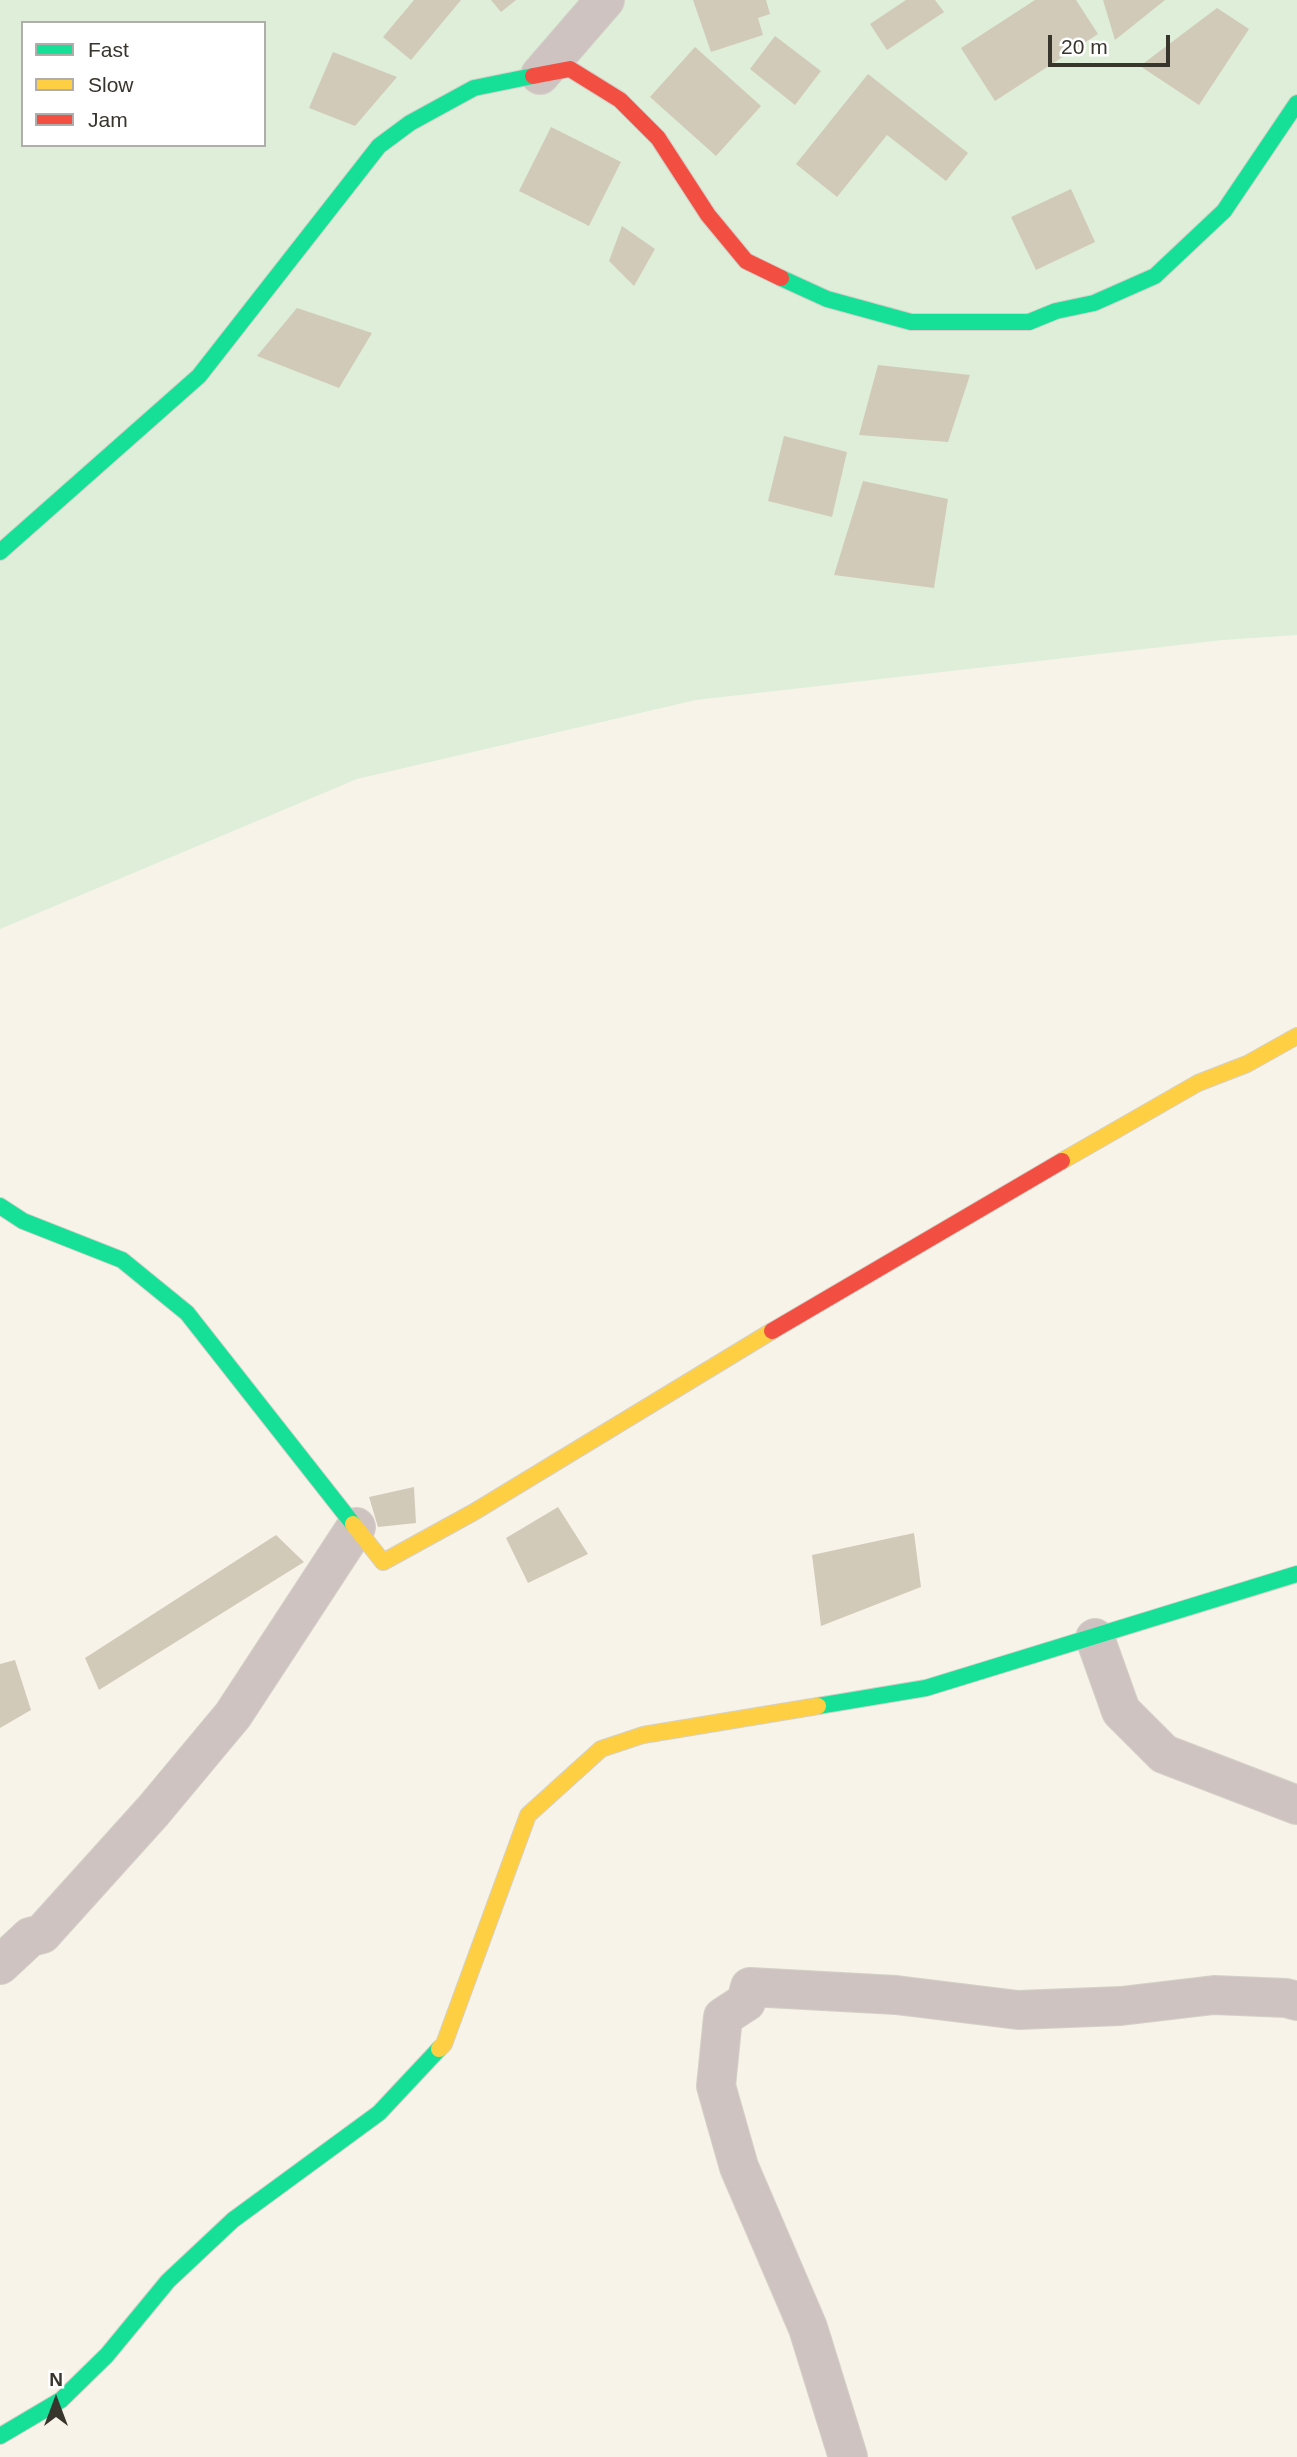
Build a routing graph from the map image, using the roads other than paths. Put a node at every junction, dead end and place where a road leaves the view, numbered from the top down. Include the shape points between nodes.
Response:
1 (605, 0) edge
2 (540, 75) junction
3 (1297, 103) edge
4 (0, 552) edge
5 (1297, 1036) edge
6 (0, 1206) edge
7 (356, 1527) junction
8 (1297, 1574) edge
9 (1095, 1638) junction
10 (1297, 1805) edge
11 (0, 1965) edge
12 (1297, 2001) edge
13 (0, 2437) edge
14 (848, 2457) edge

1 - 2 street
2 - 3 street via 570,69 620,100 658,138 708,215 746,261 827,299 911,322 1029,322 1056,310 1094,303 1155,276 1224,211
2 - 4 street via 474,88 379,146 199,376
5 - 7 street via 1247,1064 1198,1083 881,1265 474,1512 383,1562
6 - 7 street via 23,1221 122,1260 187,1313
7 - 11 street via 233,1715 41,1934 30,1937
8 - 9 street
9 - 10 street via 1121,1712 1164,1754
9 - 13 street via 926,1688 643,1735 601,1749 528,1815 444,2044 379,2113 233,2220 168,2281 107,2355 61,2400
12 - 14 street via 1214,1995 1121,2006 1018,2010 896,1995 750,1987 746,2002 723,2017 716,2087 739,2167 808,2328

